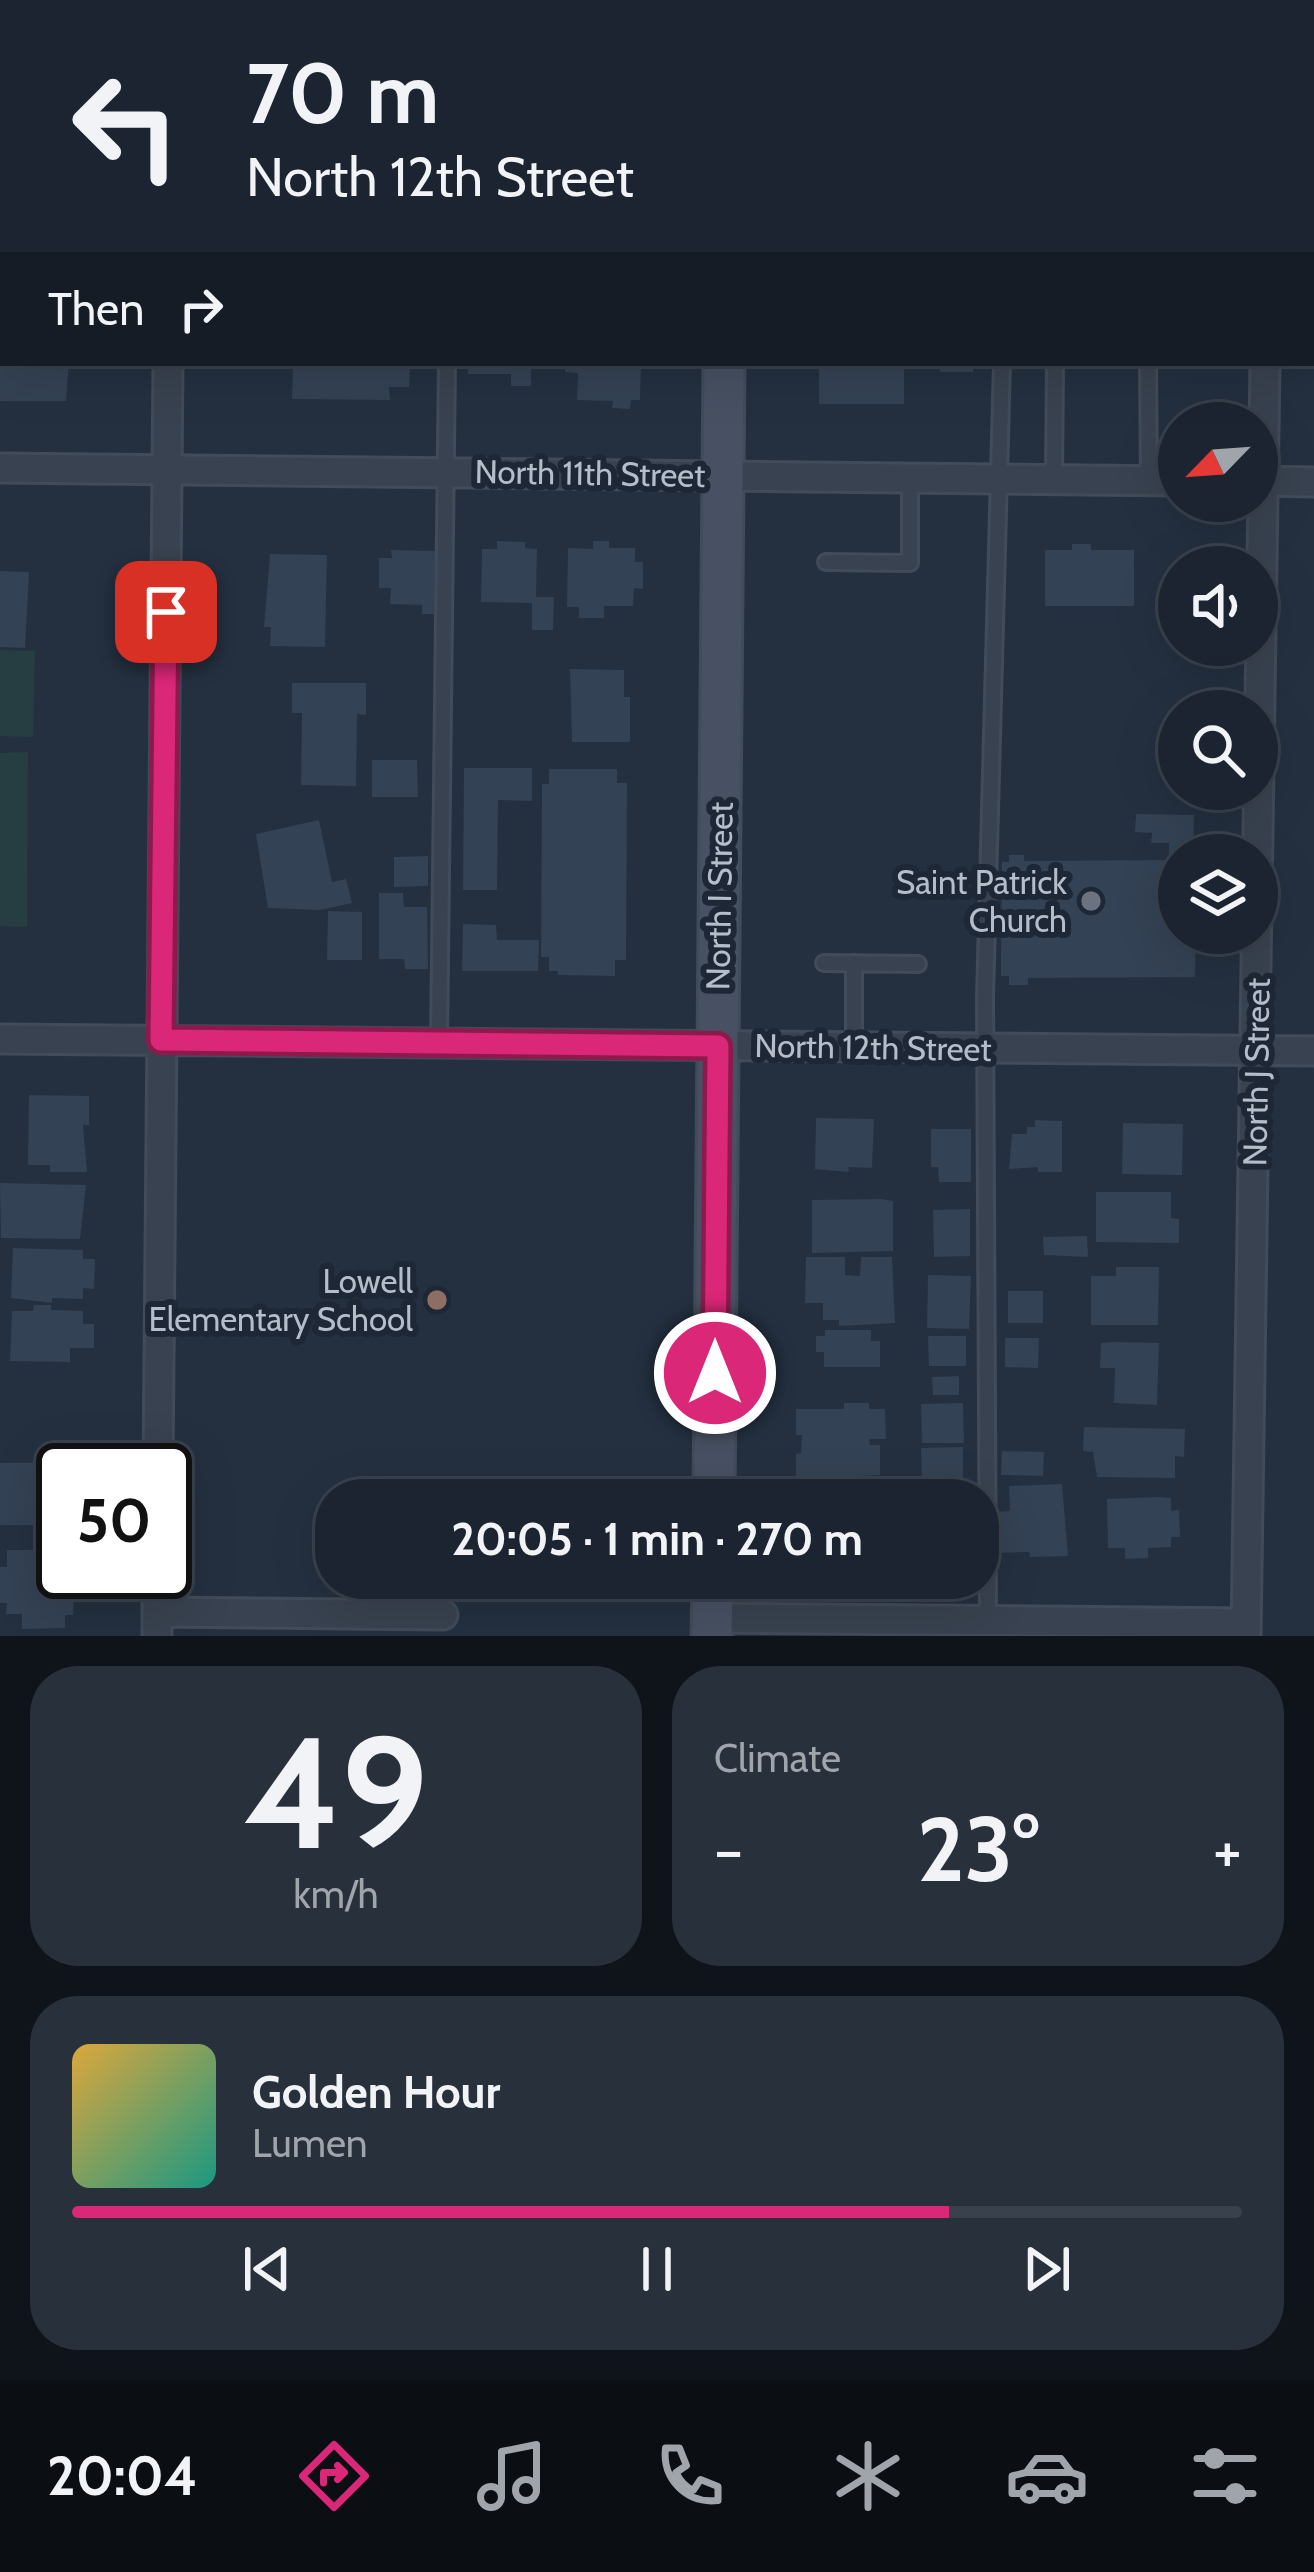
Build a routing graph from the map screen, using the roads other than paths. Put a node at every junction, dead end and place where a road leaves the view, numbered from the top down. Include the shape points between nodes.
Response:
1 (168, 366) edge
2 (447, 366) edge
3 (724, 366) edge
4 (1002, 366) edge
5 (1055, 366) edge
6 (1148, 366) edge
7 (1265, 366) edge
8 (1264, 402) edge
9 (0, 468) edge
10 (167, 470) junction
11 (446, 472) junction
12 (723, 475) junction
13 (910, 477) junction
14 (1001, 478) junction
15 (1054, 479) junction
16 (1149, 480) junction
17 (1158, 480) edge
18 (1278, 482) edge
19 (1314, 482) edge
20 (1261, 522) edge
21 (826, 562) dead end
22 (854, 963) junction
23 (824, 964) dead end
24 (918, 964) dead end
25 (0, 1039) edge
26 (161, 1040) junction
27 (439, 1043) junction
28 (718, 1046) junction
29 (854, 1047) junction
30 (987, 1048) junction
31 (1256, 1050) junction
32 (1314, 1051) edge
33 (158, 1443) edge
34 (714, 1479) edge
35 (988, 1620) junction
36 (157, 1624) edge
37 (442, 1625) edge
38 (713, 1627) edge
39 (1245, 1629) edge

1 - 10 street
2 - 11 lane
3 - 12 main road, North I Street
4 - 14 lane
5 - 15 lane
6 - 16 lane
7 - 8 street, North J Street
9 - 10 street, North 11th Street
10 - 11 street, North 11th Street
10 - 26 street
11 - 12 street, North 11th Street
11 - 27 lane
12 - 13 street, North 11th Street
12 - 28 main road, North I Street
13 - 14 street, North 11th Street
13 - 21 lane via 910,563
14 - 15 street, North 11th Street
14 - 30 lane
15 - 16 street, North 11th Street
16 - 17 street, North 11th Street
18 - 19 street
20 - 31 street, North J Street
22 - 23 lane
22 - 24 lane
22 - 29 lane
25 - 26 street, North 12th Street
26 - 27 street, North 12th Street
26 - 33 street
27 - 28 street, North 12th Street
28 - 29 street, North 12th Street
28 - 34 main road, North I Street
29 - 30 street, North 12th Street
30 - 31 street, North 12th Street
30 - 35 lane
31 - 32 street, North 12th Street
31 - 39 street, North J Street
35 - 38 street
35 - 39 street
36 - 37 street via 234,1613

